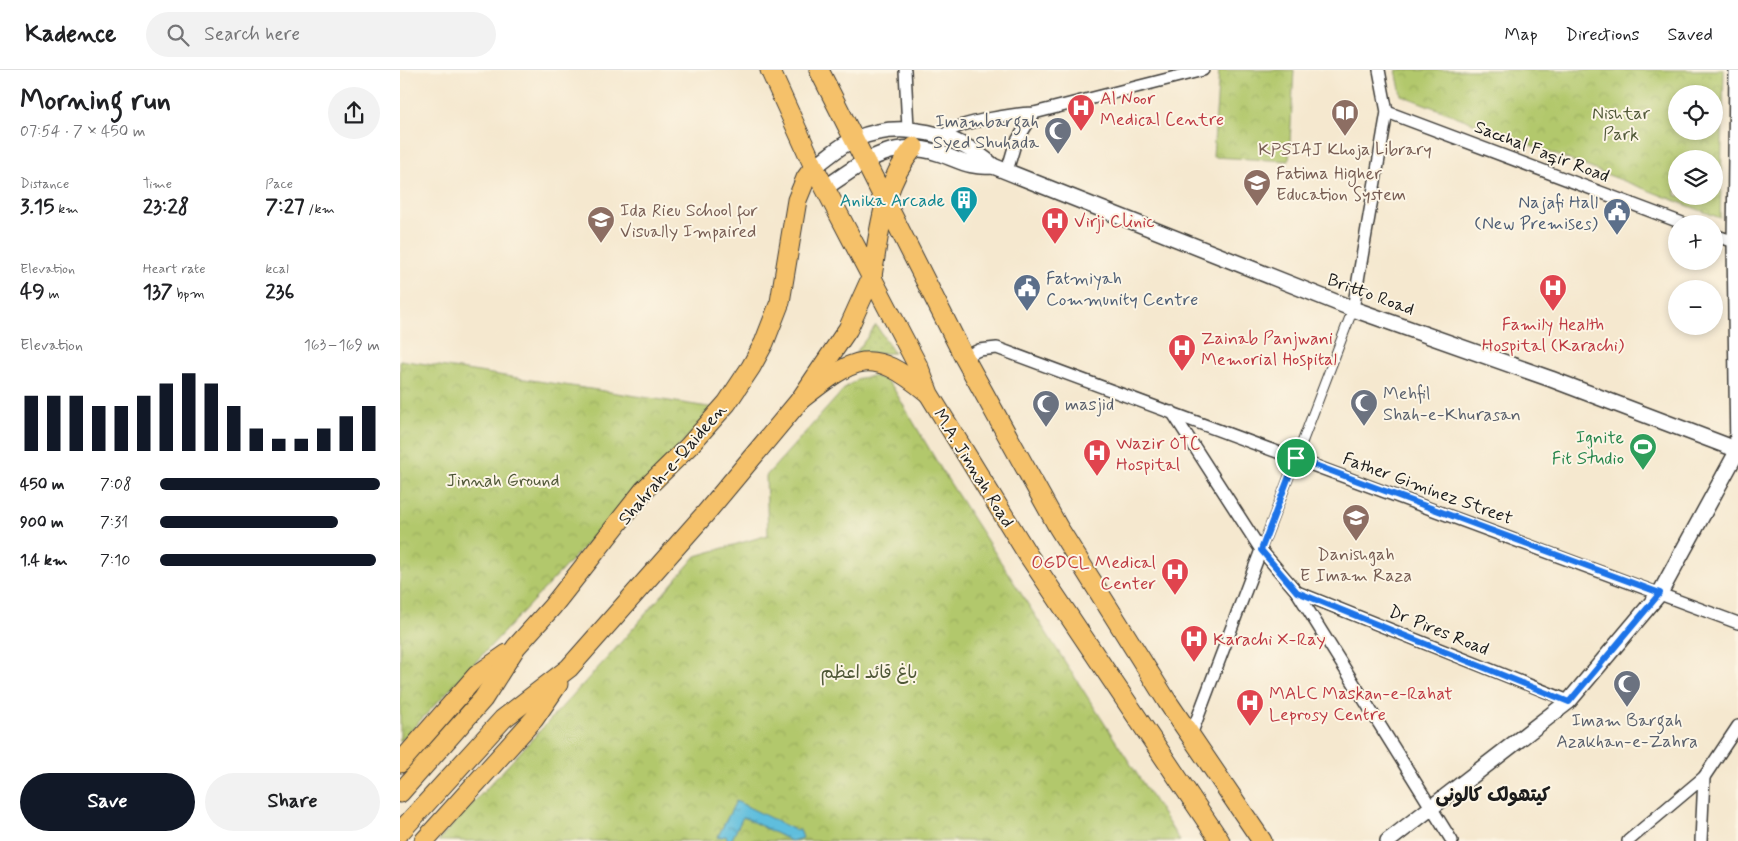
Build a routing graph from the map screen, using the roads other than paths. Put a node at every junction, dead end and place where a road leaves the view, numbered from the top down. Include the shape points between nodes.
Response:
1 (819, 70) edge
2 (906, 70) edge
3 (1202, 70) edge
4 (1379, 70) edge
5 (1736, 70) edge
6 (770, 74) edge
7 (1387, 112) junction
8 (1034, 113) junction
9 (908, 128) junction
10 (943, 137) junction
11 (854, 139) junction
12 (914, 148) junction
13 (937, 153) junction
14 (866, 161) junction
15 (993, 166) junction
16 (814, 167) junction
17 (1008, 171) junction
18 (825, 188) junction
19 (886, 200) junction
20 (1668, 218) edge
21 (1723, 238) edge
22 (1737, 243) edge
23 (872, 276) junction
24 (1353, 308) junction
25 (964, 357) junction
26 (929, 394) junction
27 (800, 400) junction
28 (1172, 412) junction
29 (1738, 450) edge
30 (1296, 458) junction
31 (1261, 550) junction
32 (1297, 592) junction
33 (1660, 593) junction
34 (1738, 623) edge
35 (516, 647) junction
36 (569, 668) junction
37 (483, 699) junction
38 (1569, 702) junction
39 (504, 720) junction
40 (1738, 726) edge
41 (1191, 735) junction
42 (400, 763) edge
43 (1704, 777) junction
44 (400, 793) edge
45 (1431, 810) junction
46 (400, 832) edge
47 (424, 841) edge
48 (1220, 841) edge
49 (1262, 841) edge
50 (1388, 841) edge
51 (1452, 841) edge
52 (1628, 841) edge
53 (1700, 841) edge

1 - 11 main road
2 - 9 street
3 - 8 street
4 - 7 street
5 - 22 street
6 - 16 main road, M.A. Jinnah Road
7 - 20 street, Sacchal Faqir Road
7 - 24 street
8 - 10 street via 1018,113 959,126
8 - 17 street via 1015,144
9 - 10 street, Britto Road
9 - 11 street, Britto Road via 892,128
10 - 13 street
10 - 15 street, Britto Road via 979,154
11 - 14 main road
11 - 16 street, Britto Road
12 - 13 street, Britto Road
12 - 14 street, Britto Road via 896,149
12 - 19 main road via 895,173
13 - 15 street, Britto Road via 974,167
14 - 18 street, Britto Road
14 - 19 main road
15 - 17 street, Britto Road
16 - 18 main road, M.A. Jinnah Road
16 - 35 main road, Shahrah-e-Qaideen via 797,200 780,302 751,367 727,403 644,490 552,607
17 - 24 street, Britto Road
18 - 23 main road, M.A. Jinnah Road
19 - 23 main road
19 - 25 main road
21 - 22 street
22 - 29 street
23 - 26 main road, M.A. Jinnah Road
23 - 27 main road via 848,329
24 - 29 street, Britto Road
24 - 30 street
25 - 28 street, Father Giminez Street via 979,350 997,348
25 - 41 main road via 1058,527
26 - 27 main road via 894,368 872,362 853,364 830,376
26 - 48 main road, M.A. Jinnah Road via 1028,555
27 - 36 main road
28 - 30 street, Father Giminez Street
28 - 31 street
29 - 33 street
30 - 31 street
30 - 33 street, Father Giminez Street
31 - 32 street
31 - 41 street
32 - 38 street, Dr Pires Road
32 - 45 street
33 - 34 street, Father Giminez Street
33 - 38 street
35 - 37 main road, Shahrah-e-Qaideen
35 - 42 main road via 477,676
36 - 39 main road
36 - 47 main road via 534,719
37 - 39 main road
37 - 44 main road, Shahrah-e-Qaideen
38 - 45 street
39 - 46 main road
40 - 43 street
41 - 49 main road
43 - 52 street
43 - 53 street
45 - 50 street
45 - 51 street

